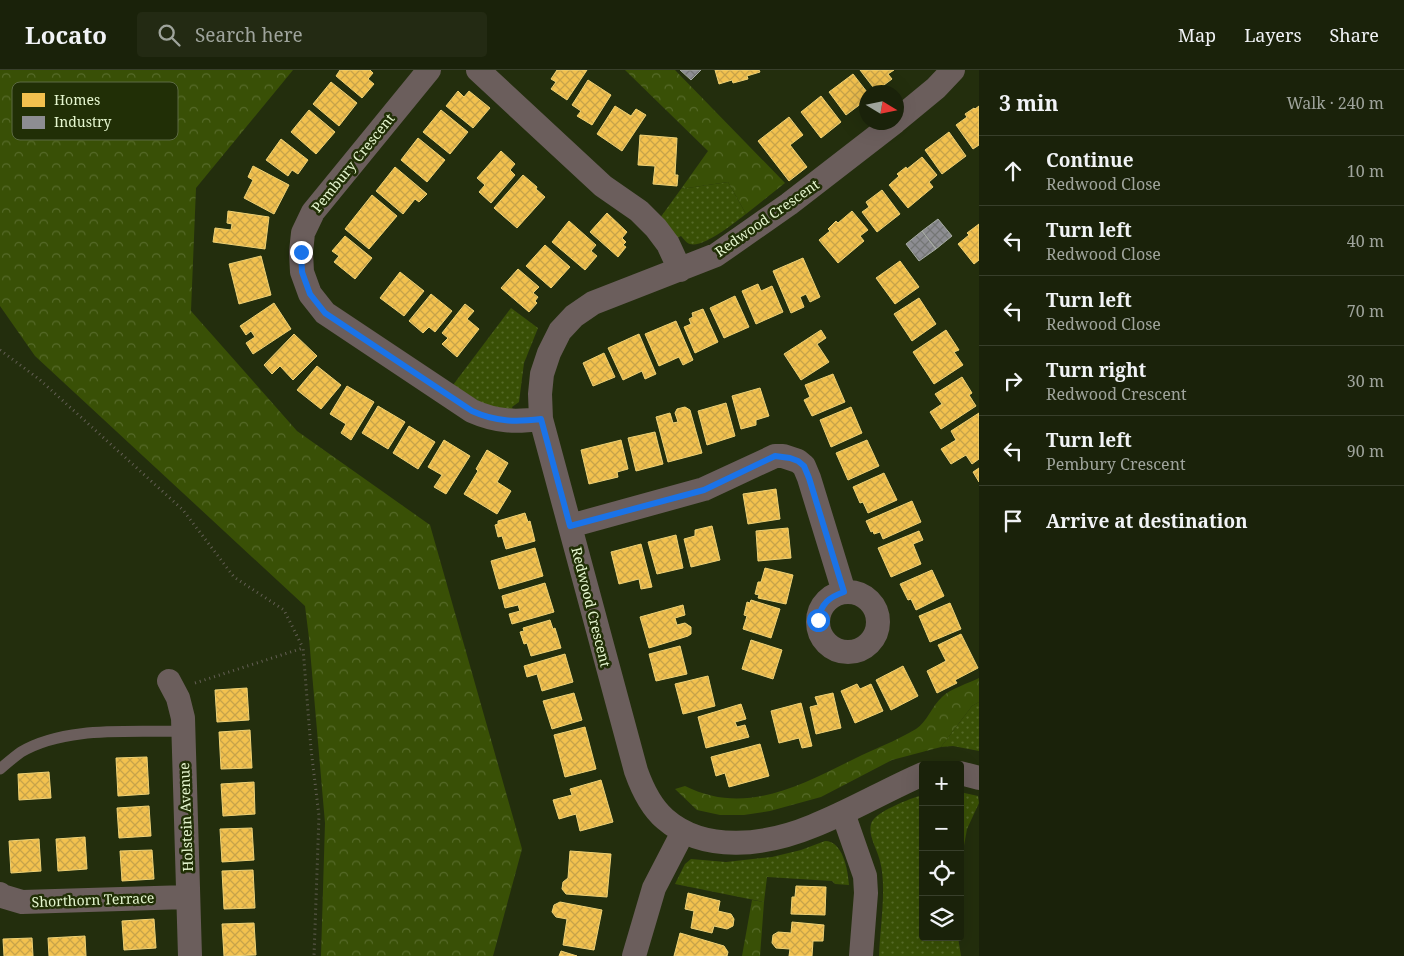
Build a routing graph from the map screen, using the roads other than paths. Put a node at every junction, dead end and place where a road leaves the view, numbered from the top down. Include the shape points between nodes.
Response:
1 (430, 70) edge
2 (478, 70) edge
3 (953, 70) edge
4 (904, 115) edge
5 (886, 130) edge
6 (680, 270) junction
7 (541, 419) junction
8 (570, 526) junction
9 (844, 592) dead end
10 (171, 685) road end
11 (184, 731) junction
12 (0, 768) edge
13 (964, 774) edge
14 (919, 776) edge
15 (979, 778) edge
16 (843, 813) junction
17 (683, 832) junction
18 (1, 896) edge
19 (188, 897) junction
20 (190, 956) edge
21 (634, 956) edge
22 (861, 956) edge

1 - 7 street, Pembury Crescent via 312,212 304,233 302,272 310,294 325,313 472,411 484,417 513,422
2 - 6 street via 603,186 639,211 668,244
3 - 4 street, Redwood Crescent
5 - 6 street, Redwood Crescent via 724,250
6 - 7 street, Redwood Crescent via 593,303 574,316 548,353 542,374
7 - 8 street, Redwood Crescent
8 - 9 street via 704,490 775,456 790,458 804,466 809,478
8 - 17 street, Redwood Crescent via 636,771 650,800 664,818
10 - 11 street, Holstein Avenue via 181,708
11 - 12 lane via 116,730 53,738 22,752
11 - 19 street, Holstein Avenue
13 - 15 street
14 - 16 street, Redwood Crescent
16 - 17 street, Redwood Crescent via 811,827 750,842 724,843
16 - 22 street via 865,876
17 - 21 street via 654,888
18 - 19 street, Shorthorn Terrace via 22,902
19 - 20 street, Holstein Avenue

